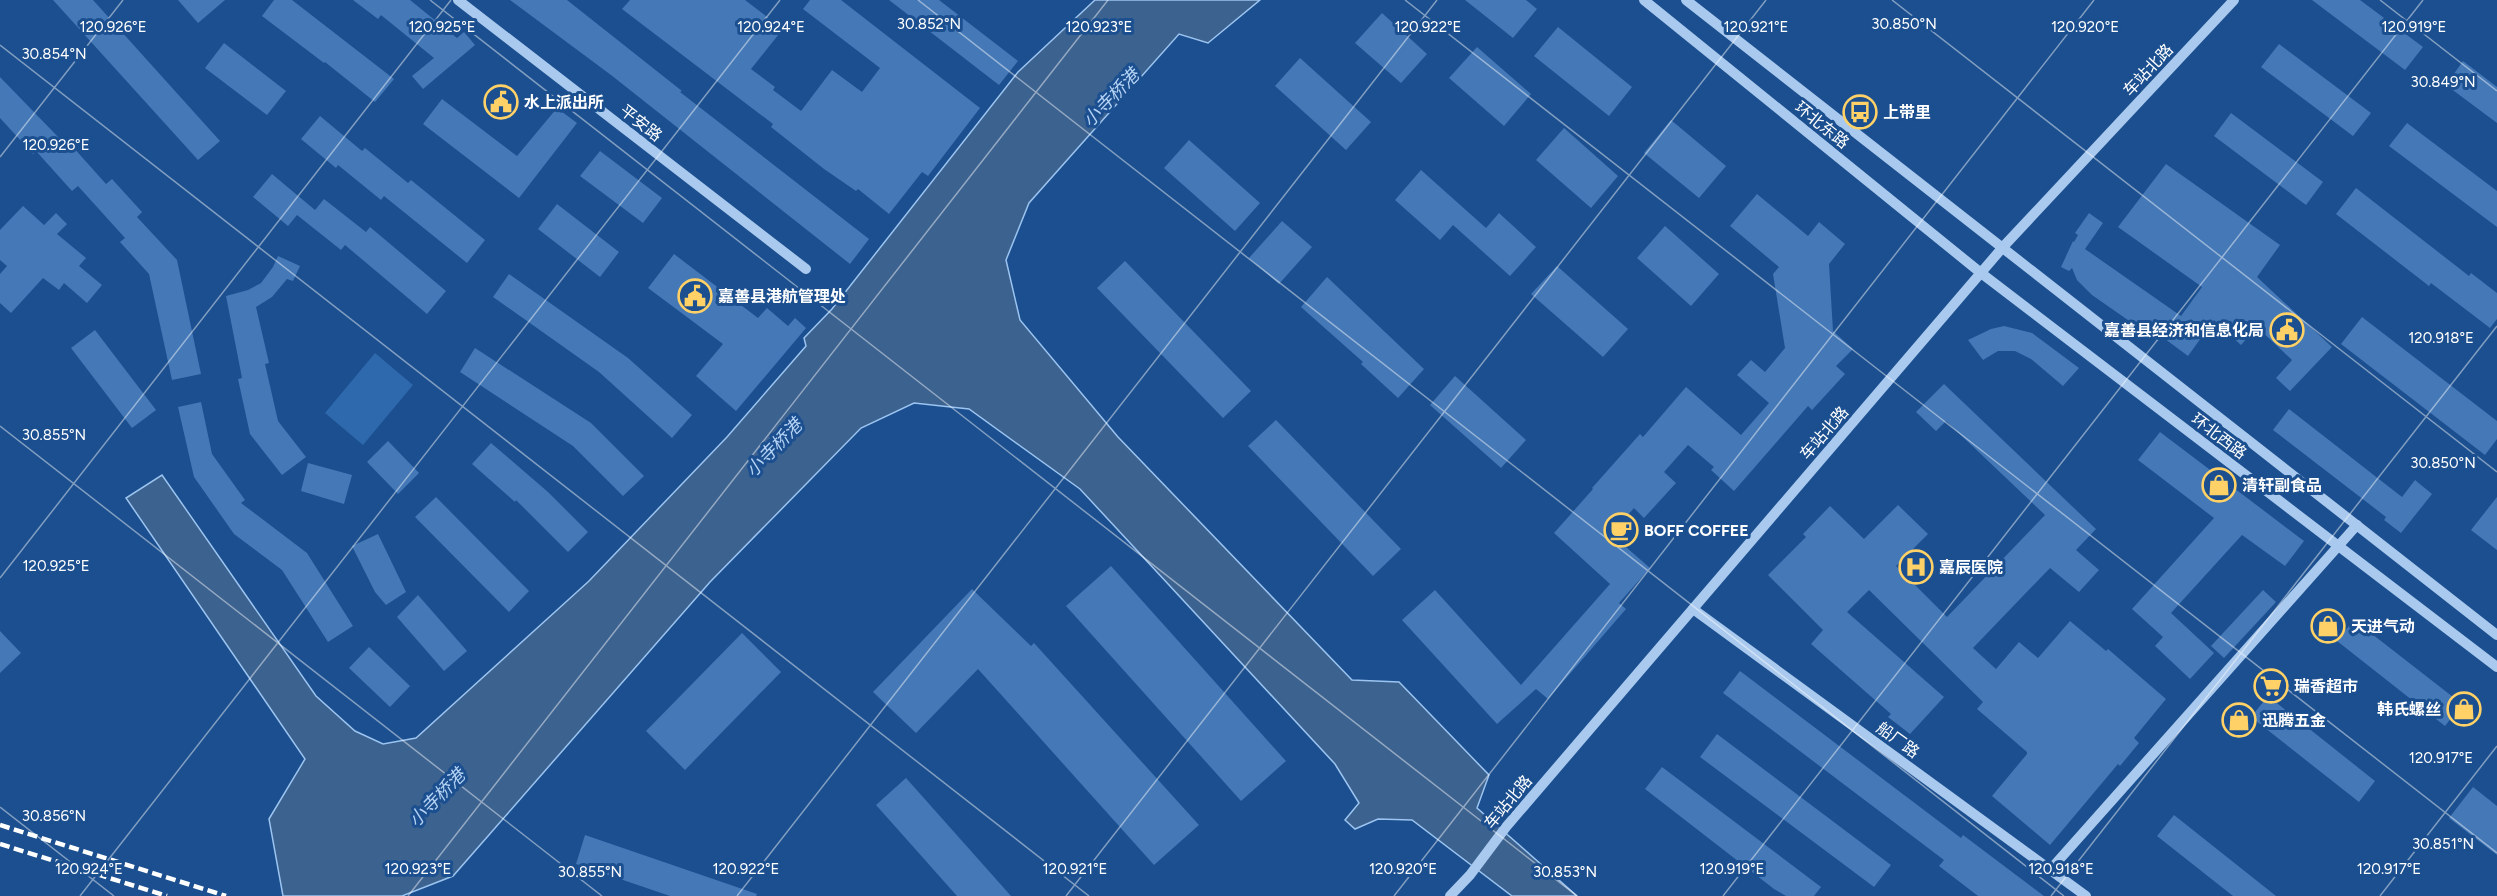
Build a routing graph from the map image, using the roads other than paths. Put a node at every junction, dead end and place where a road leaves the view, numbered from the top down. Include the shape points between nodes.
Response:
1 (458, 0) edge
2 (1644, 0) edge
3 (1686, 0) edge
4 (2234, 0) edge
5 (2003, 247) junction
6 (806, 269) dead end
7 (1981, 273) junction
8 (2357, 525) junction
9 (2340, 547) junction
10 (1693, 609) junction
11 (2497, 635) edge
12 (2497, 667) edge
13 (2050, 870) junction
14 (1450, 896) edge
15 (2086, 896) edge

1 - 6 street, 平安路
2 - 7 street, 环北东路
3 - 5 street, 环北东路
4 - 5 street, 车站北路
5 - 7 street, 车站北路
5 - 8 street, 环北西路
7 - 9 street, 环北西路
7 - 10 street, 车站北路
8 - 9 street
8 - 11 street, 环北西路
9 - 12 street, 环北西路
9 - 13 street
10 - 13 street, 船厂路
10 - 14 street, 车站北路
13 - 15 street, 船厂路

